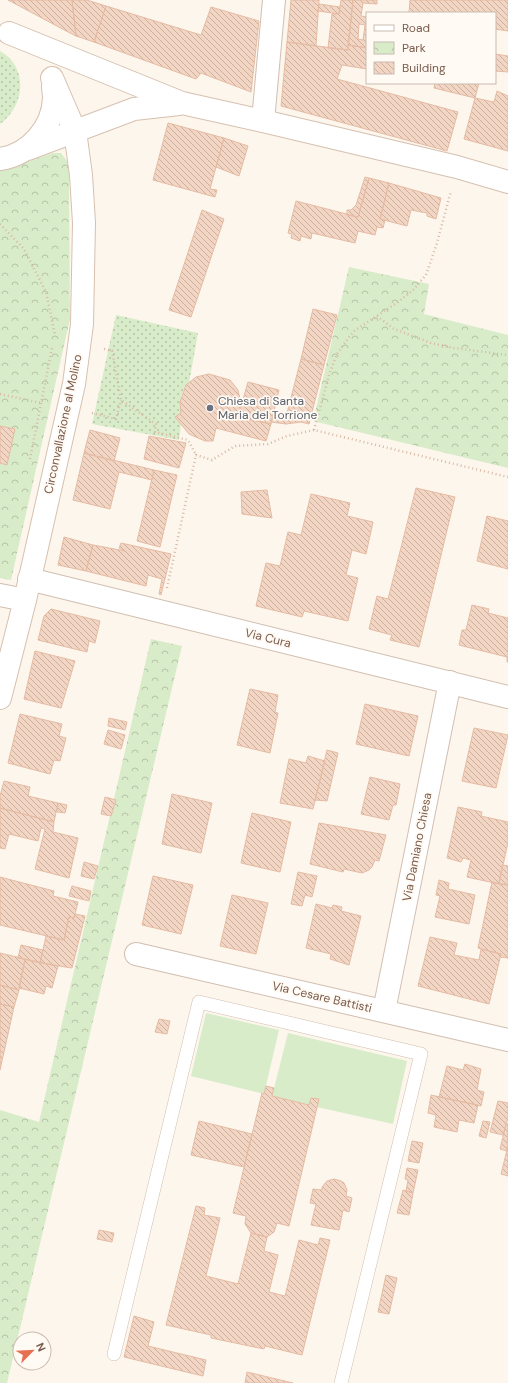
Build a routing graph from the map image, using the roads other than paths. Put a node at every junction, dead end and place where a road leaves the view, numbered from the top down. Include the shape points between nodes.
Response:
1 (274, 0) edge
2 (5, 32) edge
3 (52, 78) junction
4 (182, 103) junction
5 (264, 121) junction
6 (75, 131) junction
7 (25, 150) junction
8 (0, 159) edge
9 (508, 182) edge
10 (29, 579) junction
11 (0, 595) edge
12 (25, 600) junction
13 (450, 682) junction
14 (508, 697) edge
15 (0, 698) edge
16 (136, 954) dead end
17 (384, 1011) junction
18 (508, 1040) edge
19 (114, 1354) dead end
20 (341, 1383) edge

1 - 5 street
2 - 3 street, Circonvallazione al Molino via 28,43 42,58
2 - 4 street
3 - 6 street, Circonvallazione al Molino
3 - 7 street via 54,98 50,120 40,136
4 - 5 street
4 - 6 street via 134,109
5 - 9 street via 458,167
6 - 7 street
6 - 10 street, Circonvallazione al Molino via 84,223 82,324 74,384
7 - 8 street
10 - 12 street, Circonvallazione al Molino
10 - 13 street, Via Cura
11 - 12 street
12 - 15 street, Circonvallazione al Molino
13 - 14 street, Via Cura
13 - 17 street, Via Damiano Chiesa
16 - 17 street, Via Cesare Battisti
17 - 18 street, Via Cesare Battisti
19 - 20 lane via 199,1002 423,1049

